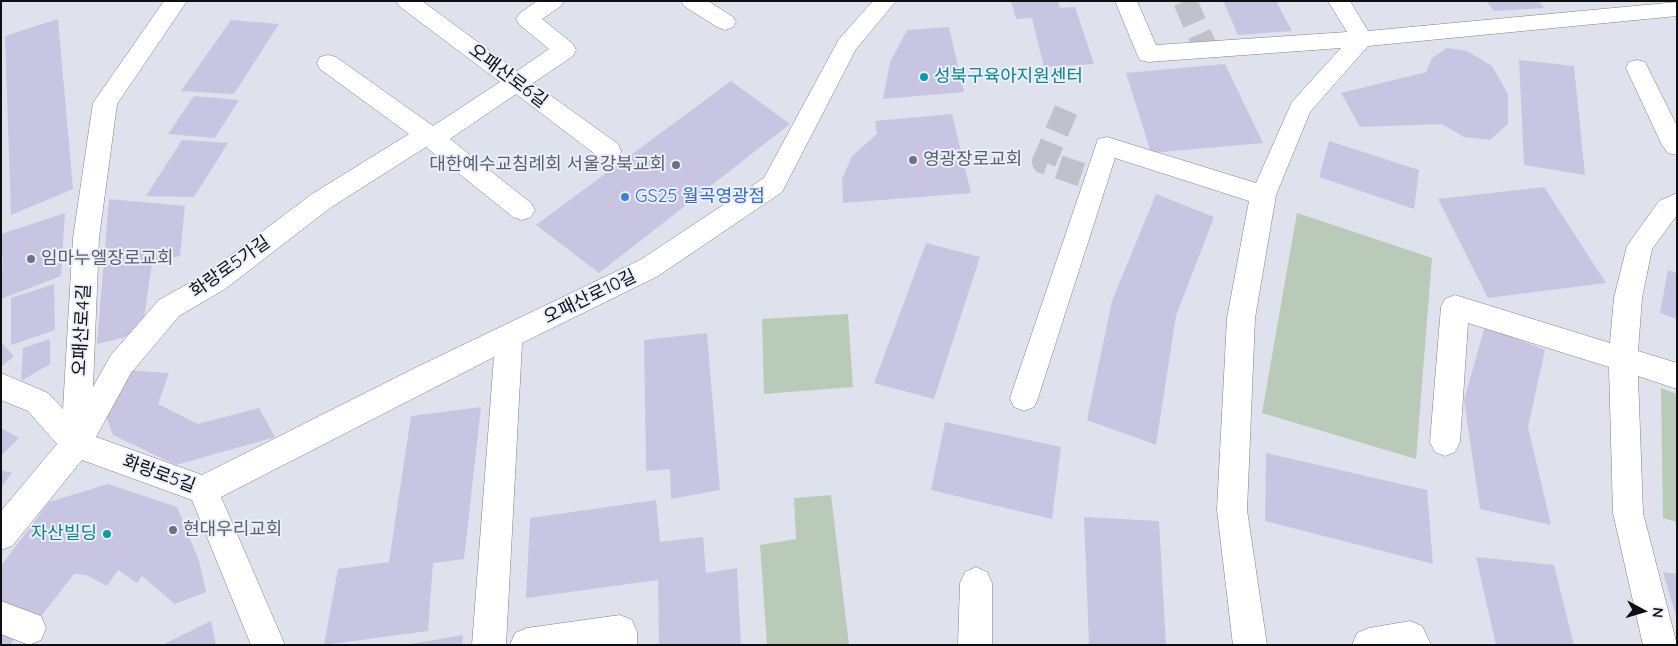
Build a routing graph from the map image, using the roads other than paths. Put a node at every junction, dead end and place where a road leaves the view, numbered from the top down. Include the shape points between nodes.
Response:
1 (176, 1) edge
2 (407, 1) edge
3 (553, 1) edge
4 (692, 1) edge
5 (885, 1) edge
6 (1126, 1) edge
7 (1339, 1) edge
8 (1677, 9) edge
9 (725, 22) dead end
10 (1362, 39) junction
11 (328, 63) dead end
12 (1637, 68) dead end
13 (516, 82) junction
14 (430, 137) junction
15 (1677, 146) edge
16 (609, 152) dead end
17 (1263, 195) junction
18 (1677, 203) edge
19 (522, 210) dead end
20 (509, 336) junction
21 (1623, 358) junction
22 (1677, 376) edge
23 (1, 386) edge
24 (1024, 398) dead end
25 (1445, 442) dead end
26 (76, 444) junction
27 (204, 490) junction
28 (1, 535) edge
29 (976, 583) dead end
30 (268, 645) edge
31 (489, 645) edge
32 (527, 645) edge
33 (620, 645) edge
34 (975, 645) edge
35 (1250, 645) edge
36 (1369, 645) edge
37 (1414, 645) edge
38 (1660, 645) edge

1 - 26 street, 오패산로4길 via 105,104 86,238
2 - 13 street, 오패산로6길
3 - 13 street, 화랑로5가길 via 527,19 565,50
4 - 9 street
5 - 20 street, 오패산로10길 via 847,45 773,185 649,268
6 - 10 street via 1148,54
7 - 10 street
8 - 10 street
10 - 17 street via 1300,108
11 - 14 street
12 - 15 street
13 - 14 street, 화랑로5가길 via 441,133
13 - 16 street, 오패산로6길
14 - 19 street
14 - 26 street, 화랑로5가길 via 417,141 321,201 216,281 168,308 120,364
17 - 24 street via 1107,146
17 - 35 street via 1241,318 1232,510
18 - 21 street via 1668,208 1640,246 1628,298
20 - 27 street, 오패산로10길
20 - 31 street
21 - 22 street
21 - 25 street via 1455,307
21 - 38 street via 1628,513
23 - 26 street, 화랑로5길 via 38,402
26 - 27 street, 화랑로5길
26 - 28 street
27 - 30 street, 화랑로5길
29 - 34 street
32 - 33 street via 620,632
36 - 37 street via 1410,638

